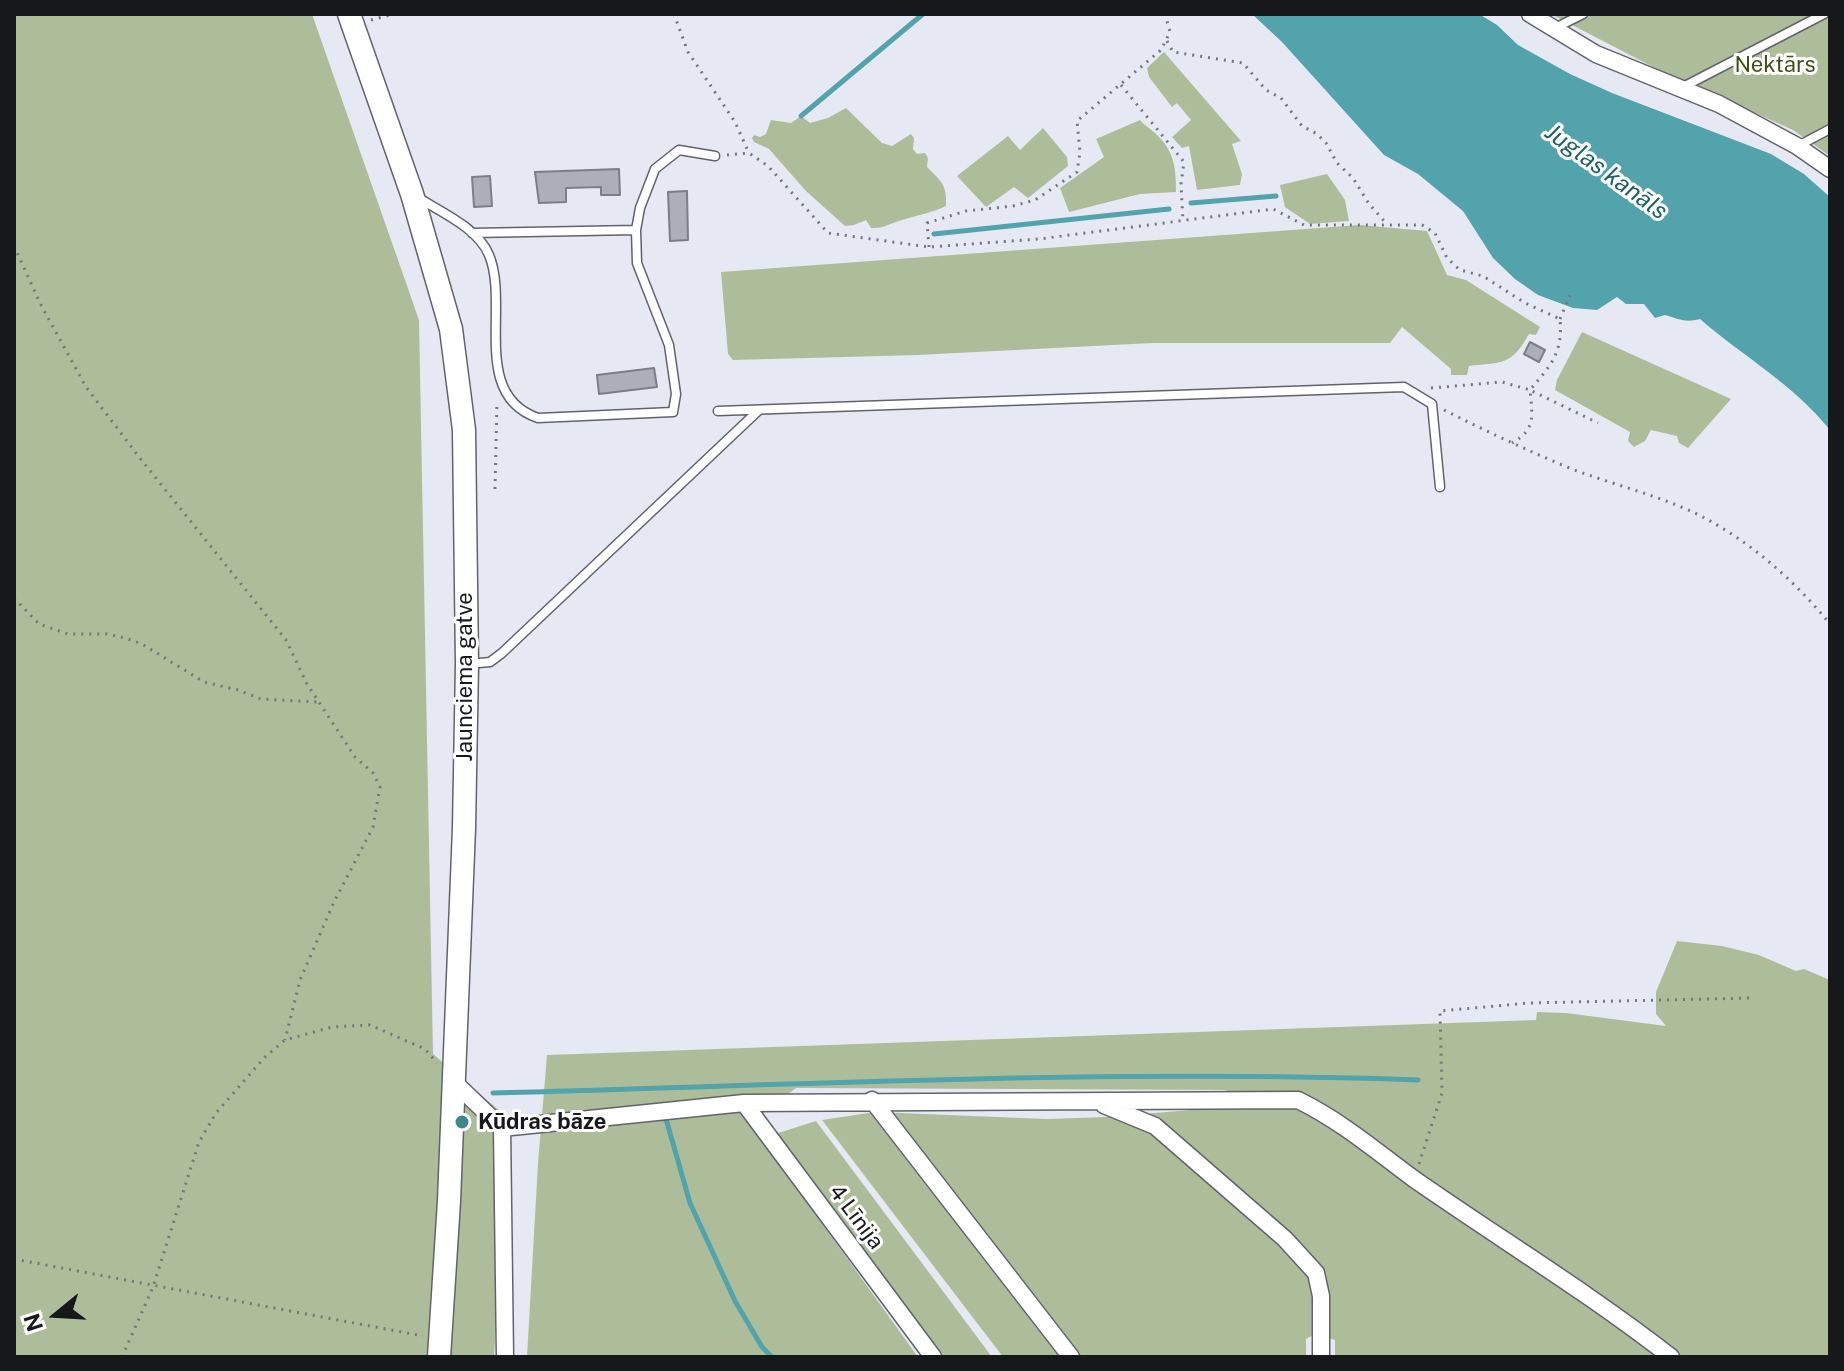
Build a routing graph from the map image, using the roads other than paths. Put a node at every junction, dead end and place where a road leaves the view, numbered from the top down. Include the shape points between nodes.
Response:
1 (1530, 14) edge
2 (1583, 14) edge
3 (1824, 14) edge
4 (351, 20) edge
5 (1555, 28) junction
6 (1680, 88) junction
7 (1830, 129) edge
8 (1797, 146) junction
9 (715, 156) road end
10 (1830, 169) edge
11 (412, 194) junction
12 (636, 230) junction
13 (471, 233) junction
14 (759, 410) junction
15 (718, 411) dead end
16 (1440, 487) dead end
17 (502, 653) junction
18 (467, 664) junction
19 (511, 664) dead end
20 (454, 1082) junction
21 (872, 1100) junction
22 (1095, 1101) junction
23 (744, 1103) junction
24 (502, 1128) junction
25 (439, 1348) edge
26 (505, 1357) edge
27 (933, 1357) edge
28 (1071, 1357) edge
29 (1321, 1357) edge
30 (1671, 1357) edge

1 - 5 street
2 - 5 lane
3 - 6 lane
4 - 11 main road, Jaunciema gatve
5 - 6 street via 1596,54
6 - 8 street
7 - 8 lane
8 - 10 street
9 - 12 lane via 679,150 655,169
11 - 13 lane
11 - 18 main road, Jaunciema gatve via 451,329 464,430
12 - 13 lane
12 - 13 lane via 637,263 669,345 676,394 673,412 538,418 523,413 508,395 498,370 494,271 489,254
14 - 15 lane
14 - 16 lane via 1404,387 1432,404
14 - 17 lane
17 - 18 lane via 490,662
17 - 19 lane
18 - 20 main road, Jaunciema gatve
20 - 24 street
20 - 25 main road, Jaunciema gatve
21 - 22 street
21 - 23 street
21 - 28 street
22 - 29 street via 1155,1126 1285,1239 1316,1273
22 - 30 street via 1298,1100 1329,1115
23 - 24 street
23 - 27 street, 4 Līnija
24 - 26 street

